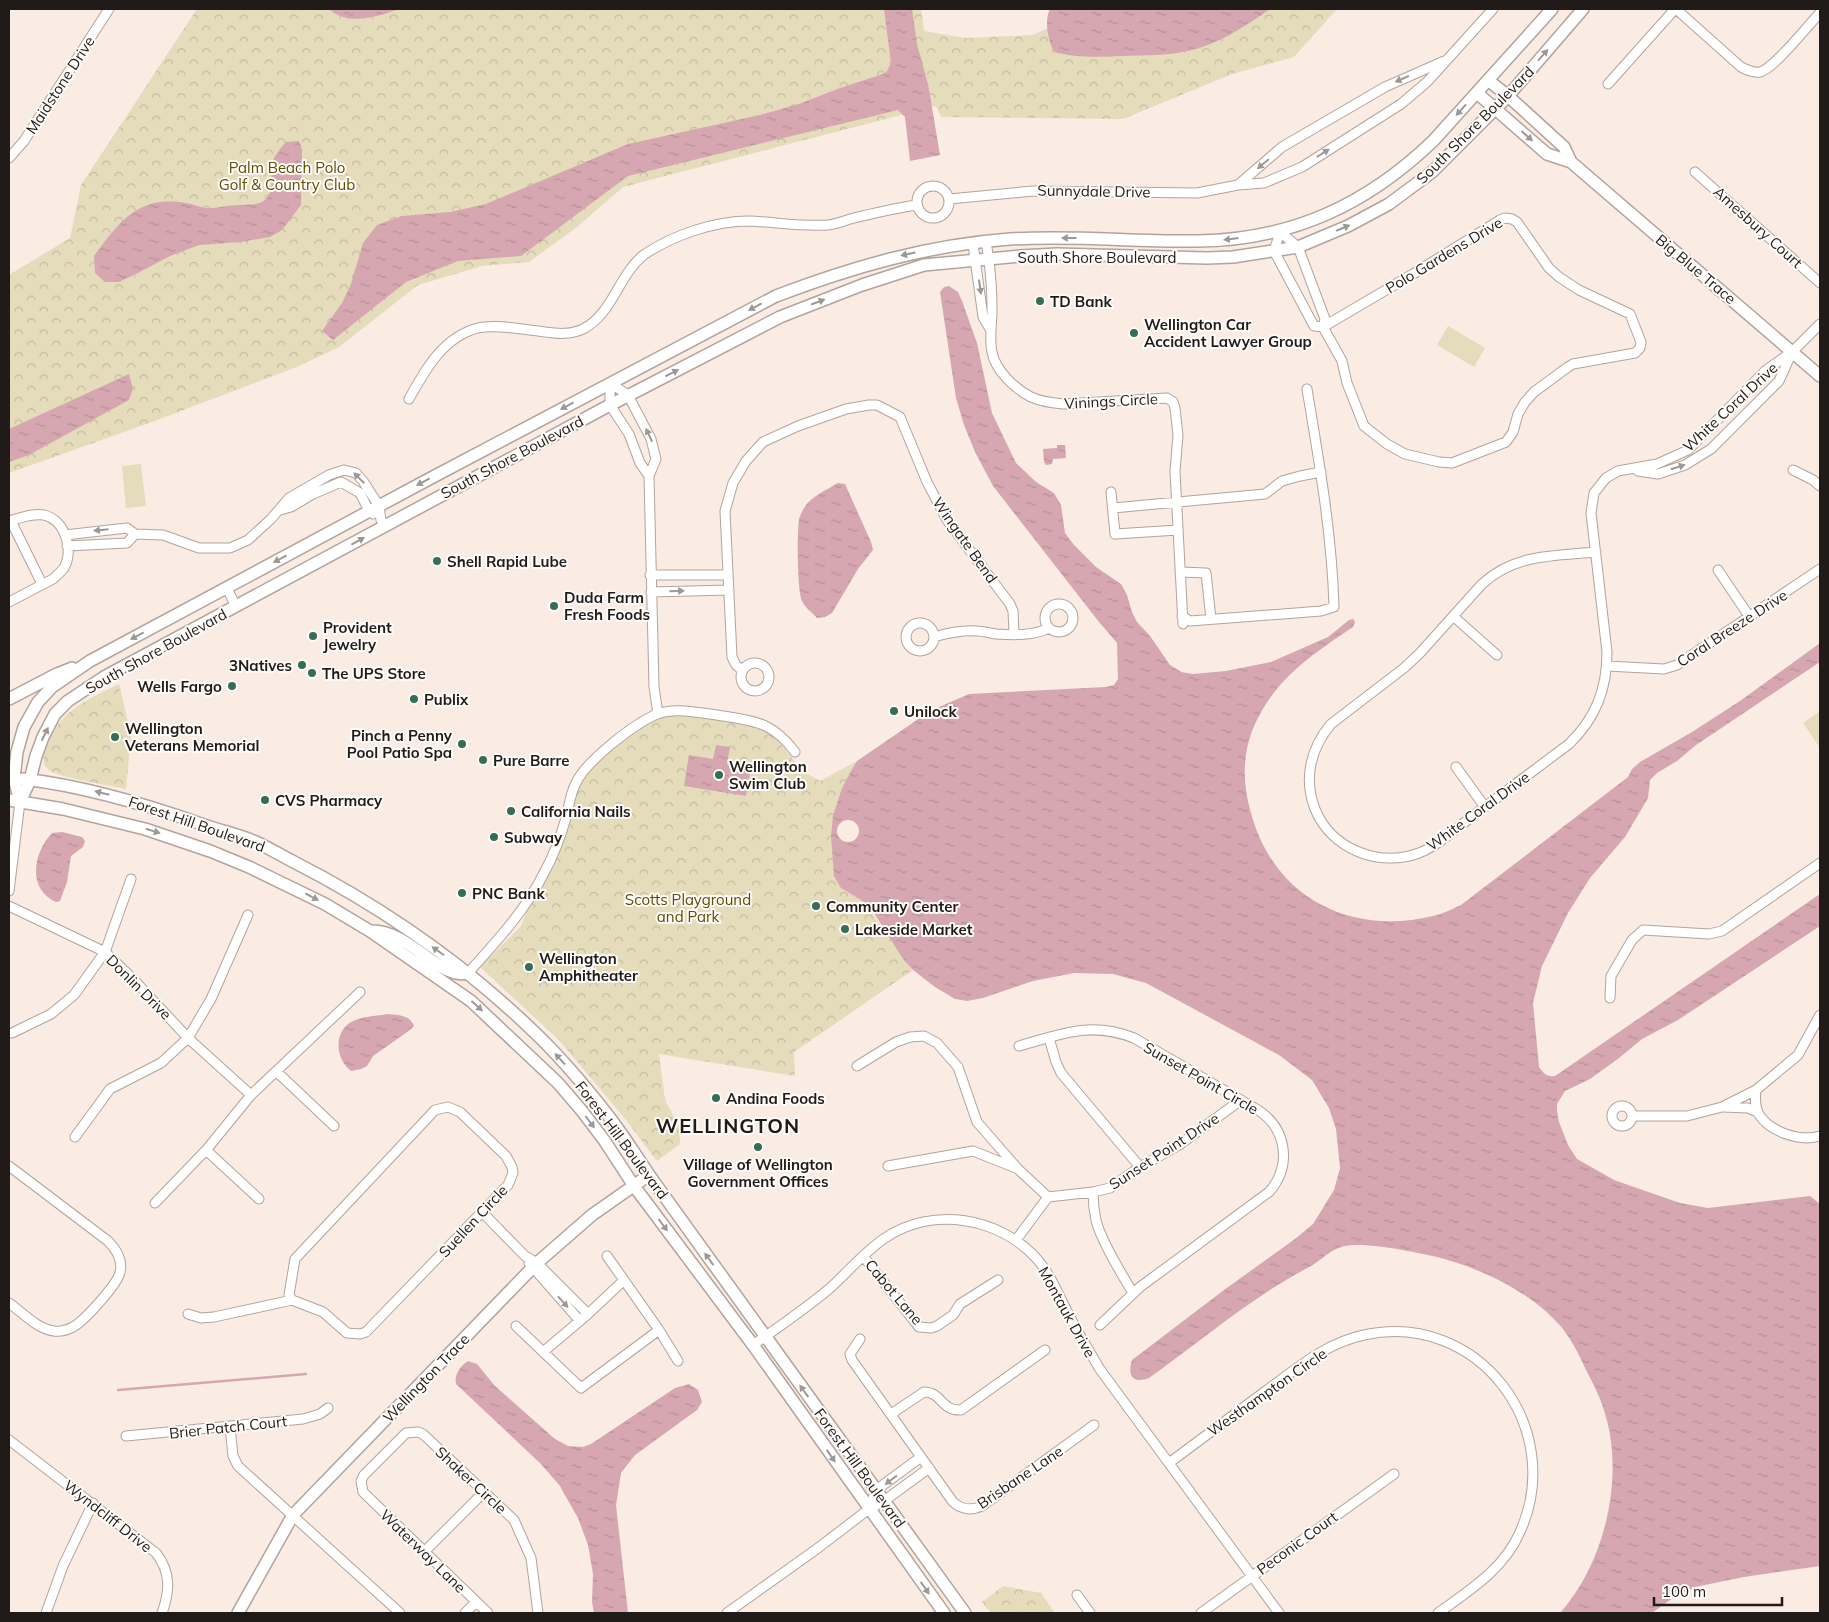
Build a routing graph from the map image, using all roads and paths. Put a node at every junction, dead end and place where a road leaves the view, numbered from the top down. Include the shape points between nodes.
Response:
1 (109, 9) edge
2 (1493, 9) edge
3 (1552, 9) edge
4 (1583, 9) edge
5 (1676, 9) edge
6 (1820, 13) edge
7 (1446, 60) junction
8 (1488, 80) junction
9 (1608, 84) dead end
10 (1477, 93) junction
11 (1508, 96) junction
12 (1496, 108) junction
13 (9, 158) edge
14 (1571, 162) junction
15 (1695, 172) dead end
16 (1238, 185) junction
17 (949, 199) junction
18 (917, 205) junction
19 (1280, 232) junction
20 (986, 242) junction
21 (973, 244) junction
22 (1298, 247) junction
23 (1274, 251) junction
24 (989, 259) junction
25 (976, 260) junction
26 (1820, 283) edge
27 (1820, 324) edge
28 (1323, 327) junction
29 (990, 329) junction
30 (1793, 351) junction
31 (1820, 376) edge
32 (610, 383) junction
33 (1307, 389) dead end
34 (628, 395) junction
35 (409, 399) dead end
36 (610, 405) junction
37 (1631, 469) junction
38 (1793, 470) dead end
39 (1321, 472) junction
40 (649, 476) junction
41 (1820, 486) edge
42 (1112, 492) dead end
43 (1177, 502) junction
44 (1113, 508) junction
45 (374, 509) junction
46 (280, 510) junction
47 (10, 521) edge
48 (383, 523) junction
49 (1178, 530) junction
50 (135, 534) junction
51 (65, 535) junction
52 (67, 546) junction
53 (1596, 552) junction
54 (1718, 570) dead end
55 (1820, 570) edge
56 (1180, 572) junction
57 (650, 575) junction
58 (702, 575) junction
59 (728, 575) junction
60 (42, 584) junction
61 (227, 588) junction
62 (729, 590) junction
63 (703, 591) junction
64 (651, 592) junction
65 (9, 602) edge
66 (236, 607) junction
67 (1453, 616) junction
68 (1750, 616) junction
69 (1211, 619) junction
70 (1050, 628) dead end
71 (1014, 634) junction
72 (934, 637) dead end
73 (1497, 655) dead end
74 (90, 661) junction
75 (1607, 666) junction
76 (742, 670) dead end
77 (9, 699) edge
78 (658, 714) junction
79 (795, 752) dead end
80 (1456, 767) dead end
81 (11, 778) edge
82 (30, 780) junction
83 (14, 801) edge
84 (1485, 807) junction
85 (1820, 863) edge
86 (131, 879) dead end
87 (9, 892) edge
88 (9, 906) edge
89 (248, 915) dead end
90 (370, 931) junction
91 (105, 952) junction
92 (468, 973) junction
93 (360, 992) dead end
94 (1610, 998) dead end
95 (1820, 1015) edge
96 (12, 1033) dead end
97 (188, 1038) junction
98 (1049, 1038) junction
99 (1019, 1046) dead end
100 (857, 1066) dead end
101 (277, 1072) junction
102 (1756, 1090) junction
103 (251, 1095) junction
104 (1241, 1100) junction
105 (1722, 1107) junction
106 (1757, 1112) junction
107 (1632, 1116) dead end
108 (334, 1126) dead end
109 (1820, 1136) edge
110 (75, 1138) dead end
111 (206, 1150) junction
112 (9, 1166) edge
113 (888, 1166) dead end
114 (1140, 1167) junction
115 (1018, 1169) junction
116 (649, 1175) junction
117 (634, 1186) junction
118 (1093, 1192) junction
119 (1048, 1197) junction
120 (259, 1199) dead end
121 (155, 1203) dead end
122 (482, 1212) junction
123 (1016, 1240) junction
124 (607, 1256) dead end
125 (864, 1256) junction
126 (534, 1266) junction
127 (624, 1280) junction
128 (998, 1280) dead end
129 (1133, 1293) junction
130 (292, 1300) junction
131 (9, 1303) edge
132 (188, 1314) dead end
133 (588, 1314) junction
134 (580, 1321) junction
135 (1100, 1325) dead end
136 (516, 1326) dead end
137 (659, 1330) junction
138 (765, 1336) junction
139 (860, 1339) dead end
140 (753, 1345) junction
141 (1045, 1350) dead end
142 (543, 1352) junction
143 (678, 1361) dead end
144 (328, 1408) dead end
145 (891, 1414) junction
146 (1094, 1425) dead end
147 (230, 1427) junction
148 (126, 1436) dead end
149 (9, 1440) edge
150 (921, 1457) junction
151 (1169, 1463) junction
152 (929, 1468) junction
153 (1394, 1474) dead end
154 (361, 1486) joint
155 (876, 1490) junction
156 (484, 1492) junction
157 (884, 1501) junction
158 (92, 1503) junction
159 (869, 1509) junction
160 (293, 1515) junction
161 (424, 1552) junction
162 (1252, 1576) junction
163 (1077, 1595) dead end
164 (476, 1602) junction
165 (46, 1613) edge
166 (162, 1613) edge
167 (238, 1613) edge
168 (400, 1613) edge
169 (465, 1613) edge
170 (488, 1613) edge
171 (538, 1613) edge
172 (727, 1613) edge
173 (944, 1613) edge
174 (966, 1613) edge
175 (1090, 1613) edge
176 (1201, 1613) edge
177 (1279, 1613) edge
178 (1438, 1613) edge

1 - 13 street, Maidstone Drive via 24,141
2 - 7 street, Sunnydale Drive
3 - 8 street, South Shore Boulevard
11 -> 4 street, South Shore Boulevard
5 - 6 street via 1741,67 1753,72 1771,66
5 - 9 street
7 -> 16 street, Sunnydale Drive via 1385,87 1282,147
16 -> 7 street, Sunnydale Drive via 1264,183 1302,166 1401,104
8 - 10 street, South Shore Boulevard
8 - 11 street, Big Blue Trace
10 - 12 street, Big Blue Trace
10 -> 19 street, South Shore Boulevard via 1434,140 1375,189 1344,206
11 - 12 street, South Shore Boulevard
11 - 14 street, Big Blue Trace via 1564,147
12 -> 14 street, Big Blue Trace via 1547,154
22 -> 12 street, South Shore Boulevard via 1366,217 1404,194 1432,172
14 - 30 street, Big Blue Trace
15 - 26 street, Amesbury Court
16 - 17 street, Sunnydale Drive via 1197,192 1033,190
17 - 18 street via 940,187 930,186 921,191
17 - 18 street via 948,209 936,218 922,214
18 - 35 street via 828,225 747,221 712,226 677,237 645,255 631,268 596,320 583,329 564,334 479,328 463,334 443,348 427,366
19 -> 20 street, South Shore Boulevard via 1198,241 1048,238
19 - 22 street, Polo Gardens Drive
19 - 23 street
20 - 21 street, South Shore Boulevard
20 - 24 street, Vinings Circle
21 - 25 street, Vinings Circle
21 -> 32 street, South Shore Boulevard via 889,258 776,296
22 - 23 street, South Shore Boulevard
22 - 28 street, Polo Gardens Drive via 1325,319
23 - 24 street, South Shore Boulevard via 1207,258 1057,254
23 - 28 street, Polo Gardens Drive via 1314,326
24 - 25 street, South Shore Boulevard
24 - 29 street, Vinings Circle
25 -> 29 street, Vinings Circle via 983,317
34 -> 25 street, South Shore Boulevard via 780,317 862,285 924,265
27 - 30 street
28 - 28 street, Polo Gardens Drive via 1342,361 1364,426 1405,454 1428,461 1452,463 1506,442 1514,432 1525,402 1568,367 1635,353 1642,342 1630,314 1579,290 1558,276 1517,222 1505,218
29 - 43 street, Vinings Circle via 995,363 1031,397 1064,404 1168,398 1173,402 1178,435
30 - 31 street, Big Blue Trace
30 - 37 street, White Coral Drive via 1766,371 1688,450 1657,464
37 -> 30 street, White Coral Drive via 1658,474 1685,465 1711,449 1779,381
32 - 34 street
32 - 36 street
32 -> 45 street, South Shore Boulevard
33 - 39 street, Vinings Circle
34 - 36 street, South Shore Boulevard
40 -> 34 street via 656,459 652,440
36 - 40 street via 629,434 640,463
36 - 48 street, South Shore Boulevard
37 - 53 street, White Coral Drive via 1618,471 1606,478 1594,493 1591,513
38 - 41 street
39 - 43 street via 1282,482 1266,494
39 - 69 street, Vinings Circle via 1334,607 1320,611
40 - 57 street
42 - 44 street
43 - 44 street
43 - 49 street, Vinings Circle
44 - 49 street via 1115,534
45 - 46 street via 360,493 341,482
45 -> 46 street via 364,481 356,472 344,470 290,498
45 - 48 street
45 -> 61 street, South Shore Boulevard
46 - 50 street via 248,540 230,548 199,548 163,534
47 - 51 street via 45,515 58,522
47 - 60 street
66 -> 48 street, South Shore Boulevard
49 - 56 street, Vinings Circle
50 -> 51 street via 127,528
50 - 52 street via 127,543
51 - 52 street
52 - 60 street via 64,567
53 - 67 street, White Coral Drive via 1534,558 1508,565 1491,575
53 - 75 street, White Coral Drive
54 - 68 street
55 - 68 street, Coral Breeze Drive
56 - 69 street via 1206,573
56 - 69 street, Vinings Circle via 1182,620
57 - 58 street
57 - 64 street
58 - 59 street
58 - 63 street
59 - 62 street, Wingate Bend
59 - 71 street, Wingate Bend via 725,511 734,483 746,461 763,442 798,426 846,410 878,405 900,417 926,482 947,520 1010,604
60 - 65 street
61 - 66 street
61 -> 74 street, South Shore Boulevard
62 - 63 street
62 - 76 street, Wingate Bend via 732,657
64 -> 63 street
64 - 78 street
82 -> 66 street, South Shore Boulevard via 43,737 55,714 68,701 104,676
67 - 73 street
67 - 84 street, White Coral Drive via 1404,668 1340,715 1323,734 1311,763 1311,794 1321,820 1338,840 1359,852 1383,858 1402,857 1432,846
68 - 75 street, Coral Breeze Drive via 1671,668
70 - 71 street via 1037,633
71 - 72 street via 967,631
74 - 77 street
74 - 81 street, South Shore Boulevard via 52,687 38,702 24,727
75 - 84 street, White Coral Drive via 1599,703 1580,734
78 - 79 street via 683,710 750,720 769,726
78 - 92 street via 624,735 589,763 575,784 546,870 524,909
80 - 84 street
81 - 82 street, Forest Hill Boulevard
81 - 83 street, South Shore Boulevard
82 - 83 street, South Shore Boulevard
92 -> 82 street, Forest Hill Boulevard via 370,904 255,842 106,794
83 - 87 street
83 -> 90 street, Forest Hill Boulevard via 104,818 210,851 288,884
85 - 94 street via 1722,931 1709,934 1643,930 1632,940 1611,976
86 - 91 street
88 - 91 street, Donlin Drive
89 - 97 street via 211,999
90 - 92 street via 387,932 397,937 447,971 460,975
90 -> 117 street, Forest Hill Boulevard via 471,1001 558,1083 604,1140
91 - 96 street via 74,995 51,1014
91 - 97 street, Donlin Drive
116 -> 92 street, Forest Hill Boulevard via 611,1119 562,1061 531,1028
93 - 101 street
95 - 102 street via 1798,1055
97 - 103 street, Donlin Drive
97 - 110 street via 162,1063 110,1089
98 - 99 street, Sunset Point Circle
98 - 104 street, Sunset Point Circle via 1102,1029 1134,1038
98 - 114 street via 1061,1073
100 - 115 street via 910,1037 924,1036 937,1043 958,1067 977,1122
101 - 103 street
101 - 108 street
102 - 105 street
102 - 106 street
103 - 111 street
104 - 114 street, Sunset Point Drive via 1179,1145
104 - 129 street, Sunset Point Circle via 1268,1118 1279,1133 1284,1158 1276,1182 1264,1196
105 - 106 street
105 - 107 street via 1677,1117
106 - 109 street via 1764,1122 1789,1136
111 - 120 street
111 - 121 street
112 - 131 street via 108,1241 119,1256 121,1267 115,1284 80,1322 64,1331 41,1327
113 - 115 street via 973,1151
114 - 118 street, Sunset Point Drive via 1110,1188
115 - 119 street
116 - 117 street, Wellington Trace
138 -> 116 street, Forest Hill Boulevard
117 - 126 street, Wellington Trace via 592,1215
117 -> 140 street, Forest Hill Boulevard
118 - 119 street, Sunset Point Drive
118 - 129 street via 1098,1228
119 - 123 street
122 - 126 street
122 - 130 street, Suellen Circle via 366,1332 347,1333 323,1312
122 - 130 street, Suellen Circle via 511,1179 510,1160 460,1112 448,1107 435,1110 295,1259 289,1295
123 - 125 street, Montauk Drive via 974,1222 936,1220 900,1230 880,1241
123 - 151 street, Montauk Drive via 1047,1272 1099,1368
124 - 127 street
125 - 128 street, Cabot Lane via 919,1327 937,1326 960,1304
125 - 138 street, Montauk Drive via 829,1289
126 - 133 street
126 -> 134 street
126 - 160 street, Wellington Trace
127 - 133 street
127 - 137 street
129 - 135 street, Sunset Point Circle
130 - 132 street via 214,1317
133 - 134 street
134 - 142 street
136 - 142 street
137 - 142 street via 581,1388
137 - 143 street
138 - 140 street, Montauk Drive
155 -> 138 street, Forest Hill Boulevard
139 - 145 street, Brisbane Lane via 850,1354 852,1360
140 -> 159 street, Forest Hill Boulevard
141 - 145 street via 961,1410 948,1408 936,1394 924,1392
144 - 147 street, Brier Patch Court via 303,1419
145 - 150 street, Brisbane Lane
146 - 152 street, Brisbane Lane via 977,1508 964,1509 953,1502
147 - 148 street, Brier Patch Court
147 - 160 street via 233,1456 238,1466
149 - 158 street, Wyndcliff Drive
150 - 152 street, Brisbane Lane
150 -> 155 street
151 - 162 street, Montauk Drive
151 - 178 street, Westhampton Circle via 1315,1356 1345,1340 1375,1333 1413,1333 1460,1349 1490,1371 1514,1401 1528,1435 1533,1485 1523,1524 1503,1559 1481,1582
152 - 157 street
153 - 162 street, Peconic Court
154 - 156 street, Shaker Circle via 364,1475 406,1433 418,1432
154 - 161 street, Waterway Lane via 366,1497
155 - 157 street, Forest Hill Boulevard
155 - 159 street
156 - 161 street
156 - 171 street, Shaker Circle via 514,1520 529,1552
157 - 159 street
157 - 174 street, Forest Hill Boulevard
158 - 165 street
158 - 166 street, Wyndcliff Drive via 152,1548 160,1558 169,1585
159 - 172 street
159 -> 173 street, Forest Hill Boulevard
160 - 167 street, Wellington Trace
160 - 168 street
161 - 164 street, Waterway Lane
162 - 176 street, Peconic Court
162 - 177 street, Montauk Drive
163 - 175 street
164 - 169 street
164 - 170 street, Waterway Lane

